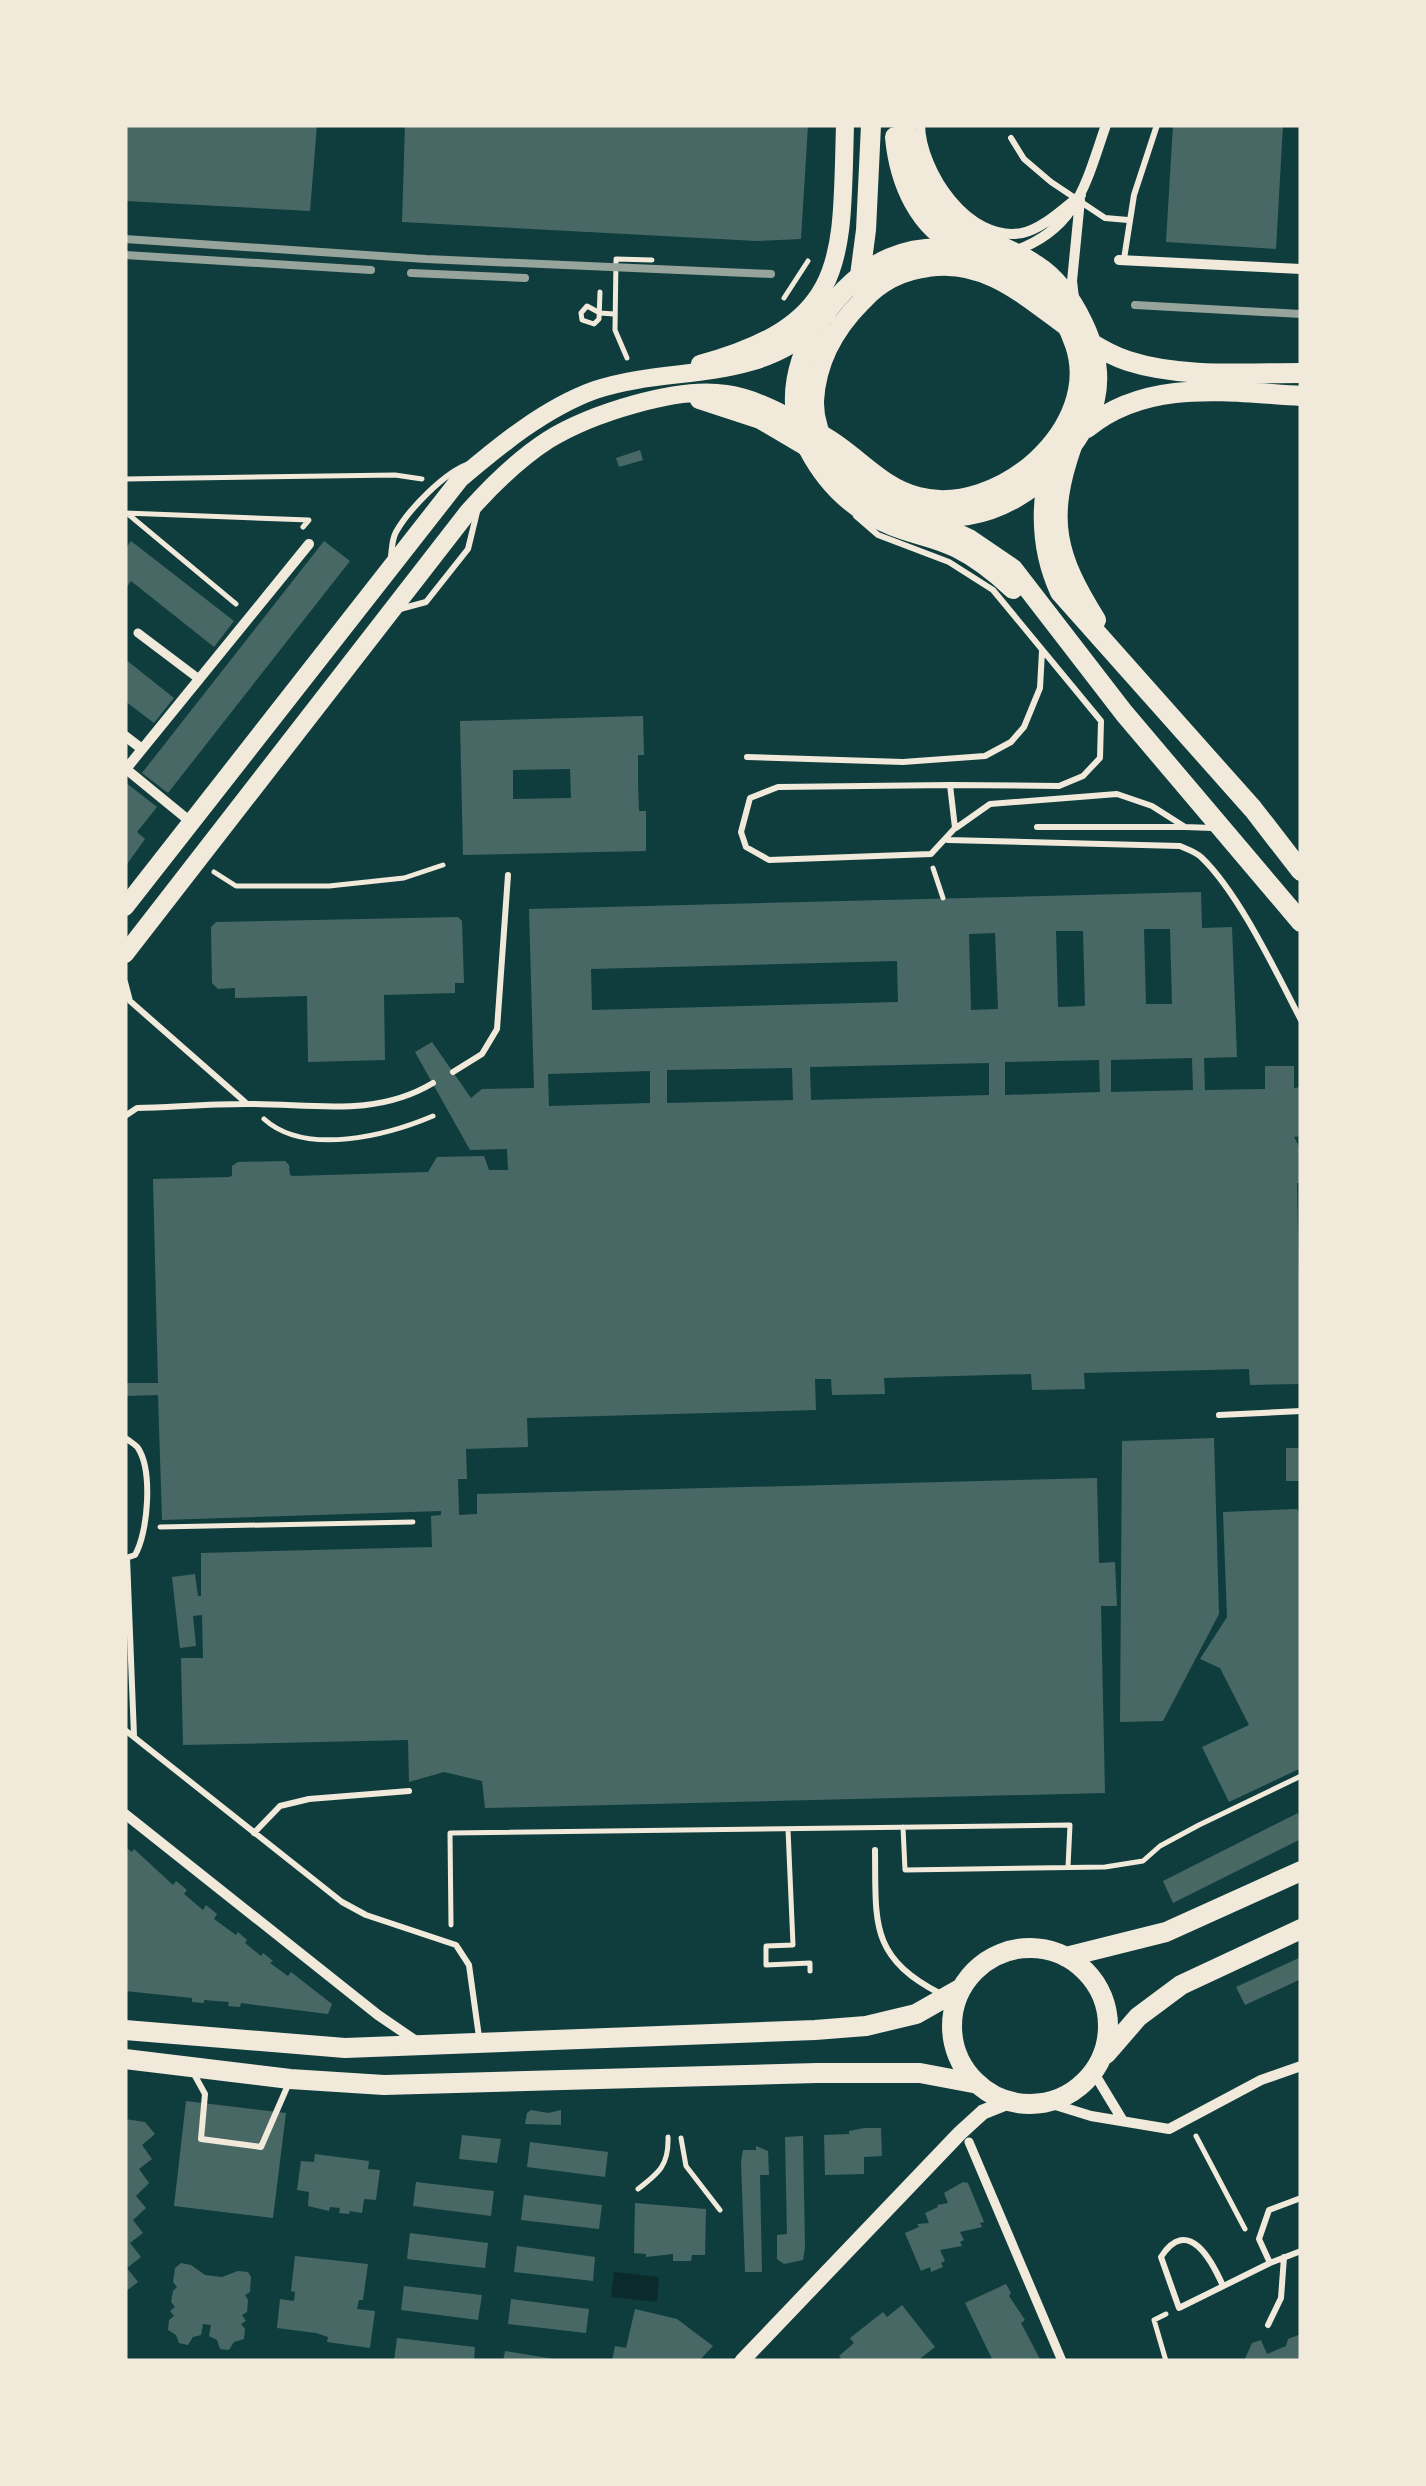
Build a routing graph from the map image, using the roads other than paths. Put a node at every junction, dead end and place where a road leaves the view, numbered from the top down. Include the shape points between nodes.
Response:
1 (846, 125) edge
2 (859, 125) edge
3 (872, 125) edge
4 (894, 125) edge
5 (905, 125) edge
6 (920, 125) edge
7 (1106, 125) edge
8 (1157, 125) edge
9 (1010, 138) dead end
10 (1083, 191) junction
11 (1070, 216) junction
12 (1128, 220) junction
13 (981, 249) junction
14 (1014, 251) junction
15 (1122, 260) joint
16 (1301, 269) edge
17 (860, 278) junction
18 (826, 314) junction
19 (1075, 317) junction
20 (1092, 343) junction
21 (1301, 370) edge
22 (674, 396) junction
23 (1301, 396) edge
24 (798, 422) junction
25 (1074, 431) junction
26 (814, 441) junction
27 (1048, 474) junction
28 (836, 475) junction
29 (914, 523) junction
30 (309, 544) dead end
31 (138, 633) dead end
32 (1042, 649) junction
33 (1118, 656) junction
34 (199, 680) junction
35 (125, 736) edge
36 (142, 749) junction
37 (747, 757) dead end
38 (950, 784) junction
39 (192, 823) junction
40 (1037, 827) dead end
41 (1224, 827) junction
42 (956, 828) junction
43 (1185, 828) junction
44 (947, 840) junction
45 (1301, 872) edge
46 (508, 875) dead end
47 (125, 907) edge
48 (1301, 922) edge
49 (125, 954) edge
50 (125, 982) edge
51 (128, 1001) edge
52 (1301, 1020) edge
53 (454, 1072) dead end
54 (433, 1083) dead end
55 (247, 1104) junction
56 (125, 1116) edge
57 (1301, 1411) edge
58 (1219, 1415) dead end
59 (125, 1438) edge
60 (126, 1558) edge
61 (125, 1730) edge
62 (134, 1738) junction
63 (409, 1791) dead end
64 (125, 1814) edge
65 (254, 1833) junction
66 (875, 1850) dead end
67 (1301, 1871) edge
68 (1301, 1929) edge
69 (1066, 1956) junction
70 (954, 1993) junction
71 (125, 2030) edge
72 (479, 2044) junction
73 (424, 2046) junction
74 (125, 2061) edge
75 (1098, 2066) junction
76 (1301, 2066) edge
77 (191, 2068) junction
78 (290, 2079) junction
79 (973, 2083) junction
80 (1008, 2102) junction
81 (1049, 2103) junction
82 (1123, 2121) junction
83 (969, 2142) dead end
84 (1301, 2198) edge
85 (1301, 2251) edge
86 (1284, 2257) junction
87 (1270, 2263) junction
88 (1223, 2286) junction
89 (1268, 2326) dead end
90 (742, 2361) edge
91 (1062, 2361) edge

1 - 18 main road via 841,226 825,287
2 - 18 main road via 850,255
3 - 17 main road
4 - 13 main road via 901,173 926,222 949,242
5 - 13 main road via 915,167 934,202
6 - 11 street via 934,178 969,217 1019,234
7 - 10 street
8 - 12 lane
9 - 12 lane via 1051,182 1105,218
10 - 11 street
10 - 11 street
11 - 14 street
11 - 19 street
12 - 15 lane
13 - 14 main road
13 - 17 main road via 902,254
13 - 19 main road
14 - 19 main road via 1047,272
15 - 16 street
17 - 18 main road
18 - 19 main road via 887,280 923,267 957,266 990,274
18 - 24 main road via 797,377
18 - 26 main road
18 - 39 main road via 793,343 742,366 596,390 484,458 390,566
19 - 20 main road
19 - 21 main road via 1143,352
19 - 25 main road via 1081,375
20 - 21 main road via 1152,366
20 - 25 main road via 1098,392
22 - 24 main road via 727,394
22 - 26 main road via 733,409
22 - 49 main road via 550,438 504,472
23 - 25 main road via 1174,392
24 - 26 main road
25 - 26 main road via 1026,470 962,500 901,492 844,448
25 - 27 main road
25 - 33 main road via 1060,491 1061,550 1070,579
26 - 28 main road
27 - 29 main road via 1023,496 986,513
27 - 33 main road via 1043,528 1056,582
28 - 29 main road
28 - 32 lane via 851,511 878,534 980,580
29 - 41 main road via 969,539 1012,570
30 - 34 street
31 - 34 street
32 - 37 lane via 1040,688 1024,727 984,756 904,762
32 - 38 lane via 1101,721 1100,758 1060,786
33 - 45 main road
34 - 36 street
35 - 36 street
36 - 39 street via 126,769
38 - 42 lane
38 - 44 lane via 778,788 750,798 741,832 746,847 769,860 930,854
39 - 47 main road
40 - 43 lane
41 - 43 lane
41 - 48 main road
42 - 43 lane via 990,804 1117,794
42 - 44 lane
44 - 52 lane via 1180,846 1199,854
46 - 53 lane via 498,1029 482,1054
50 - 51 lane
51 - 55 lane
54 - 55 lane via 369,1106
55 - 56 lane via 138,1108
57 - 58 lane
59 - 60 lane via 139,1448 144,1468 147,1527 135,1555
60 - 62 lane
61 - 62 lane
62 - 65 lane
63 - 65 lane via 280,1806
64 - 73 street
65 - 72 lane via 342,1902 456,1945 469,1966
66 - 70 lane via 876,1909 891,1958 918,1982
67 - 69 main road via 1166,1932
68 - 75 main road via 1181,1985 1138,2017
69 - 70 main road via 1044,1948 1007,1952 975,1970
69 - 75 main road via 1098,1986 1106,2005 1109,2034
70 - 72 main road via 916,2014 866,2026
70 - 79 main road via 953,2044
71 - 73 main road via 345,2048
72 - 73 main road
74 - 77 main road
75 - 81 main road via 1070,2094
75 - 82 street
76 - 82 street via 1168,2130
77 - 78 main road
77 - 78 lane via 206,2094 201,2140 261,2147
78 - 79 main road via 384,2085 920,2073
79 - 80 main road
80 - 81 main road
80 - 90 street via 983,2112 960,2133
81 - 82 street
83 - 91 street
84 - 87 lane via 1268,2210 1259,2239
85 - 86 lane
86 - 87 lane
86 - 89 lane via 1281,2298
87 - 88 lane
88 - 88 lane via 1178,2308 1161,2256 1183,2240 1200,2246

